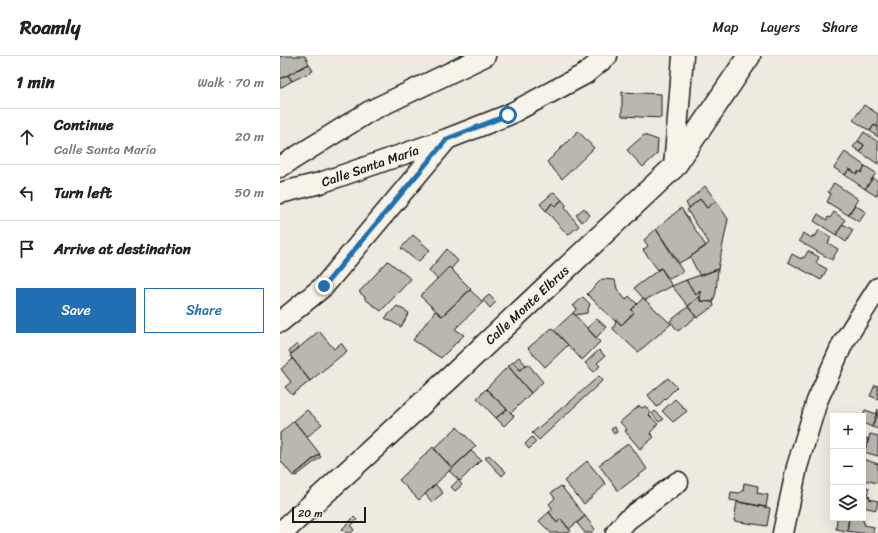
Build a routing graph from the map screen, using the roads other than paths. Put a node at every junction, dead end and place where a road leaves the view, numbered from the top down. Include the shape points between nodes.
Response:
1 (485, 56) edge
2 (607, 56) edge
3 (684, 56) edge
4 (748, 56) edge
5 (447, 139) junction
6 (280, 167) edge
7 (674, 167) junction
8 (280, 193) edge
9 (878, 288) edge
10 (280, 322) edge
11 (678, 482) dead end
12 (281, 533) edge
13 (616, 533) edge
14 (783, 533) edge

1 - 6 street via 370,111
2 - 5 street, Calle Santa María via 584,74 508,115
3 - 7 street
4 - 7 street, Calle Monte Elbrus
5 - 8 street, Calle Santa María via 320,183
5 - 10 street via 324,286
7 - 12 street, Calle Monte Elbrus
9 - 14 street via 843,343 818,401 797,467
11 - 13 street via 627,520

